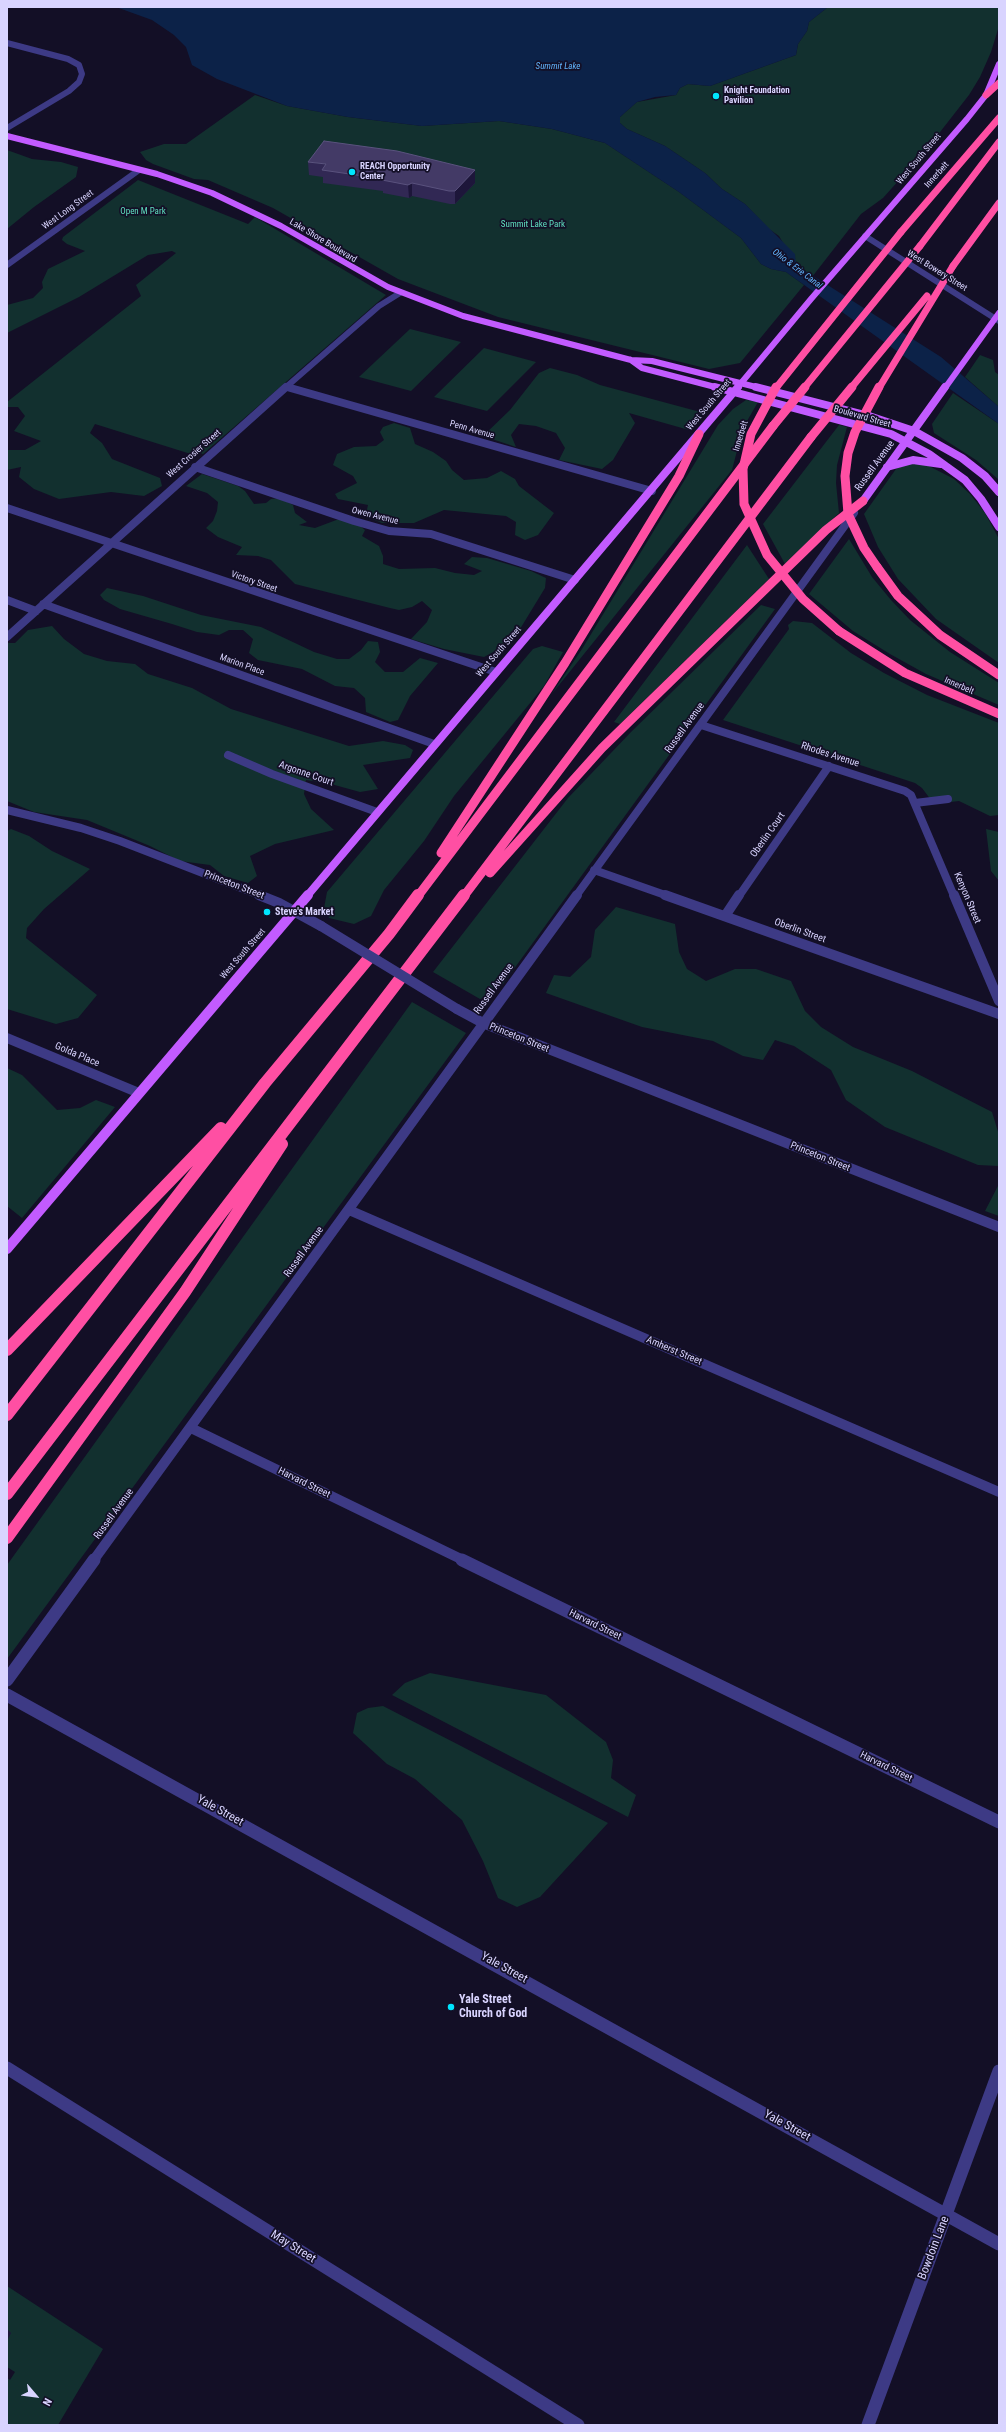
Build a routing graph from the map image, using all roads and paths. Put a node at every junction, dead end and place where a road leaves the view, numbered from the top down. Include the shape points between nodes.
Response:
1 (7, 43) edge
2 (999, 64) edge
3 (999, 83) edge
4 (986, 95) junction
5 (999, 118) edge
6 (7, 128) edge
7 (7, 136) edge
8 (999, 142) edge
9 (139, 170) junction
10 (999, 203) edge
11 (865, 236) junction
12 (7, 265) edge
13 (953, 266) junction
14 (400, 293) junction
15 (999, 313) edge
16 (997, 320) edge
17 (631, 360) junction
18 (741, 384) junction
19 (286, 387) junction
20 (734, 394) junction
21 (914, 431) junction
22 (699, 434) junction
23 (906, 441) junction
24 (945, 464) junction
25 (195, 467) junction
26 (887, 468) junction
27 (652, 491) junction
28 (999, 492) edge
29 (863, 501) junction
30 (7, 508) edge
31 (999, 527) edge
32 (112, 543) junction
33 (575, 580) junction
34 (7, 600) edge
35 (43, 604) junction
36 (36, 611) junction
37 (7, 637) edge
38 (496, 672) junction
39 (999, 675) edge
40 (999, 714) edge
41 (701, 725) junction
42 (434, 744) junction
43 (228, 755) dead end
44 (829, 766) junction
45 (948, 799) dead end
46 (915, 803) junction
47 (7, 810) edge
48 (377, 812) junction
49 (594, 870) junction
50 (294, 912) junction
51 (725, 916) junction
52 (389, 934) junction
53 (413, 963) junction
54 (999, 1001) edge
55 (999, 1014) edge
56 (482, 1023) junction
57 (7, 1038) edge
58 (341, 1054) junction
59 (265, 1082) junction
60 (139, 1093) junction
61 (349, 1210) junction
62 (999, 1227) edge
63 (7, 1249) edge
64 (7, 1350) edge
65 (7, 1416) edge
66 (191, 1428) junction
67 (999, 1492) edge
68 (7, 1494) edge
69 (7, 1538) edge
70 (7, 1680) edge
71 (7, 1695) edge
72 (999, 1822) edge
73 (7, 2068) edge
74 (999, 2071) edge
75 (947, 2216) junction
76 (999, 2244) edge
77 (578, 2425) edge
78 (868, 2425) edge

1 - 6 street via 68,59 79,65 82,74 79,82 69,90
2 - 4 main road, West South Street
3 - 4 highway
4 - 11 main road, West South Street via 896,204
5 - 40 highway, Innerbelt, bridge via 901,232 775,389 751,434 743,469 744,504 767,555 803,599 839,631 905,672
7 - 9 main road, Lake Shore Boulevard
8 - 52 highway, bridge via 920,246 773,426
9 - 12 street, West Long Street
9 - 14 main road, Lake Shore Boulevard via 189,184 248,209
10 - 13 highway
11 - 16 street, West Bowery Street
11 - 18 main road, West South Street
13 - 39 highway, bridge via 855,432 848,453 845,476 848,514 864,548 898,596 934,630
13 - 53 highway, bridge via 811,437
14 - 17 main road, Lake Shore Boulevard via 463,316
14 - 19 street, West Crosier Street via 379,306
15 - 16 main road, Russell Avenue
16 - 21 main road, Russell Avenue
17 - 18 main road, Lake Shore Boulevard via 652,361
17 - 20 main road, Lake Shore Boulevard via 642,368
18 - 20 main road, West South Street
18 - 21 main road, Boulevard Street via 869,416
19 - 25 street, West Crosier Street
19 - 27 street, Penn Avenue
20 - 22 main road, West South Street
20 - 23 main road, Boulevard Street via 866,426
21 - 23 main road, Russell Avenue
21 - 28 main road, Boulevard Street via 971,465
22 - 27 main road, West South Street
22 - 52 highway via 680,476 565,663
23 - 24 main road, Boulevard Street
23 - 26 main road, Russell Avenue
24 - 26 main road via 913,460
24 - 31 main road, Boulevard Street via 974,491
25 - 32 street, West Crosier Street
25 - 33 street, Owen Avenue via 354,521 389,530 422,532
26 - 29 main road, Russell Avenue
27 - 33 main road, West South Street
29 - 41 street, Russell Avenue
29 - 53 highway via 826,530 602,748 550,804
30 - 32 street, Victory Street
32 - 35 street, West Crosier Street
32 - 38 street, Victory Street
33 - 38 main road, West South Street
34 - 36 street
35 - 36 street, West Crosier Street
35 - 42 street, Marion Place
36 - 37 street, West Crosier Street
38 - 42 main road, West South Street
41 - 44 street, Rhodes Avenue
41 - 49 street, Russell Avenue
42 - 48 main road, West South Street
43 - 48 street, Argonne Court via 272,774
44 - 46 street, Rhodes Avenue via 905,790 912,795
44 - 51 street, Oberlin Court
45 - 46 street
46 - 54 street, Kenyon Street
47 - 50 street, Princeton Street via 101,834 279,903
48 - 50 main road, West South Street
49 - 51 street, Oberlin Street
49 - 56 street, Russell Avenue
50 - 56 street, Princeton Street, bridge
50 - 60 main road, West South Street
51 - 55 street, Oberlin Street
52 - 59 highway
53 - 58 highway
56 - 61 street, Russell Avenue
56 - 62 street, Princeton Street
57 - 60 street, Golda Place
58 - 68 highway
58 - 69 highway via 185,1292
59 - 64 highway
59 - 65 highway
60 - 63 main road, West South Street
61 - 66 street, Russell Avenue
61 - 67 street, Amherst Street
66 - 70 street, Russell Avenue
66 - 72 street, Harvard Street
71 - 75 street, Yale Street
73 - 77 street, May Street
74 - 75 street, Bowdoin Lane
75 - 76 street, Yale Street
75 - 78 street, Bowdoin Lane

